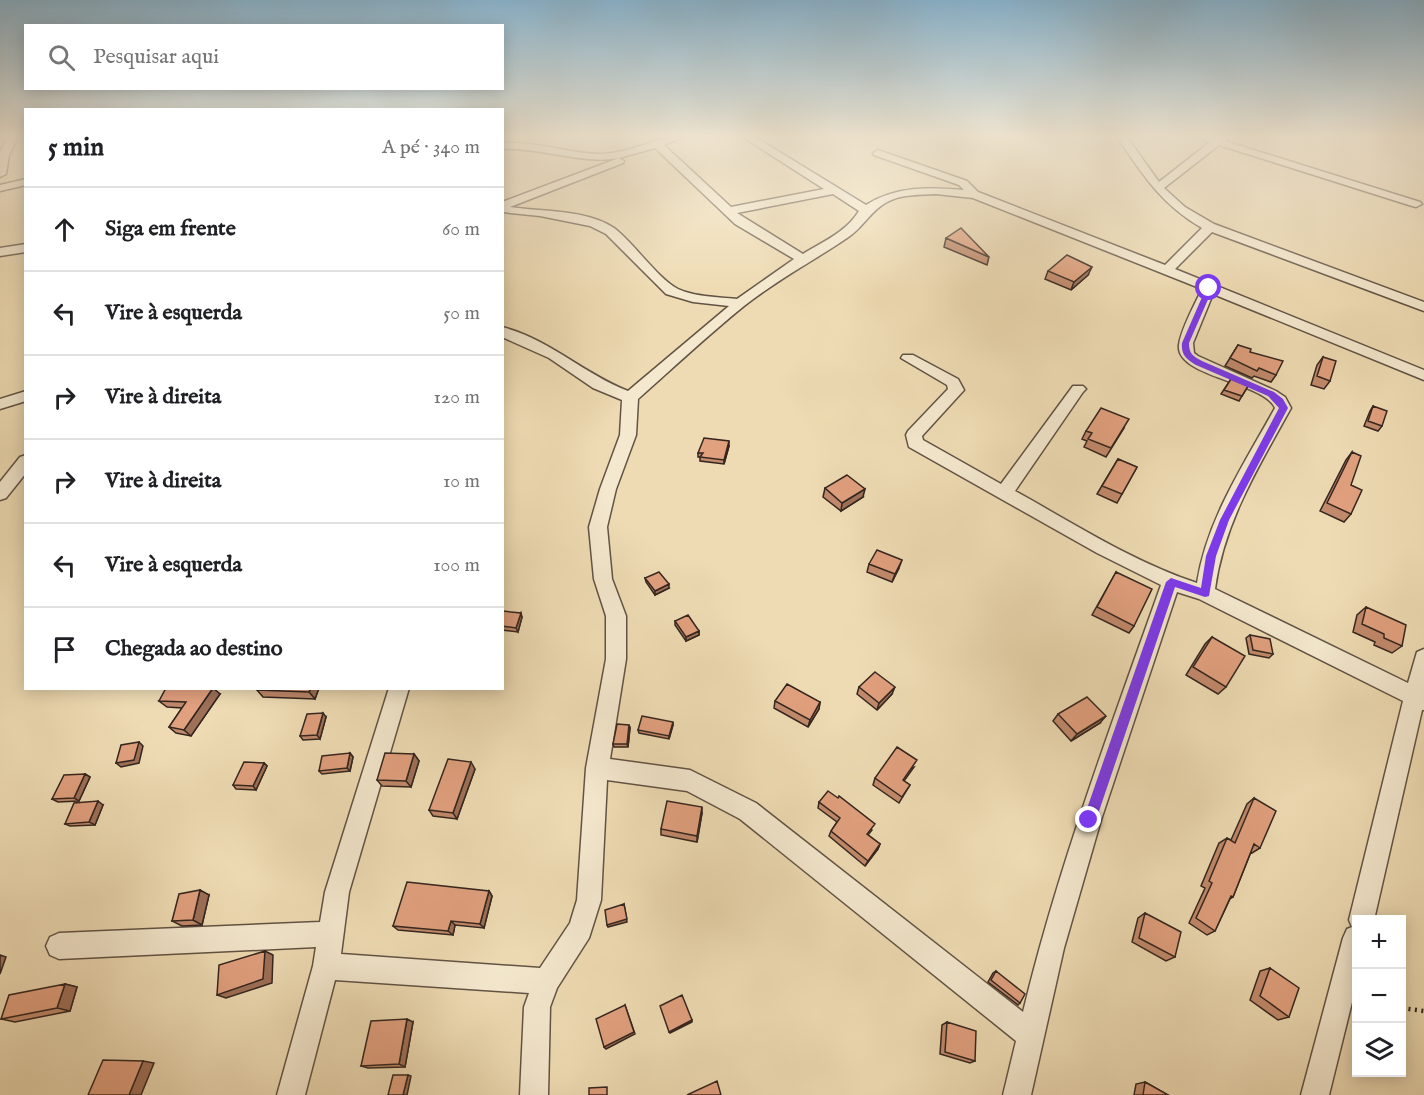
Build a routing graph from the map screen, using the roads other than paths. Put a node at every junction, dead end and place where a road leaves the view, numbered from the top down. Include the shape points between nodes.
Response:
1 (550, 188) edge
2 (704, 188) edge
3 (828, 188) edge
4 (968, 188) edge
5 (1158, 188) edge
6 (1377, 188) edge
7 (832, 191) junction
8 (975, 195) junction
9 (1421, 202) edge
10 (504, 206) edge
11 (504, 208) edge
12 (866, 210) junction
13 (729, 211) junction
14 (1210, 226) junction
15 (24, 248) edge
16 (0, 252) edge
17 (803, 259) junction
18 (1167, 270) junction
19 (1209, 288) junction
20 (740, 303) junction
21 (1424, 307) edge
22 (504, 332) edge
23 (908, 358) dead end
24 (1424, 375) edge
25 (1078, 389) dead end
26 (24, 397) edge
27 (630, 397) junction
28 (0, 404) edge
29 (24, 464) edge
30 (1005, 492) junction
31 (0, 494) edge
32 (1171, 582) junction
33 (1205, 593) junction
34 (1424, 658) edge
35 (398, 690) edge
36 (1420, 700) edge
37 (597, 768) junction
38 (1362, 915) edge
39 (332, 934) junction
40 (59, 946) dead end
41 (1352, 953) edge
42 (327, 966) junction
43 (546, 981) junction
44 (1031, 1036) junction
45 (291, 1095) edge
46 (534, 1095) edge
47 (1017, 1095) edge
48 (1315, 1095) edge

1 - 10 street
2 - 13 street
3 - 7 street
4 - 8 street
5 - 14 street via 1185,213
6 - 9 street
7 - 12 street
7 - 13 street
8 - 12 street via 906,193 885,198
8 - 18 street
11 - 20 street via 594,223 610,231 671,291 693,298
12 - 17 street via 856,225
13 - 17 street
14 - 18 street
14 - 21 street
15 - 16 street
17 - 20 street
18 - 19 street
19 - 24 street
19 - 33 street via 1185,351 1199,363 1271,394 1283,408 1225,520 1211,556
20 - 27 street
22 - 27 street via 554,355 598,385
23 - 30 street via 956,386 914,435 915,442
25 - 30 street
26 - 28 street
27 - 37 street via 628,435 598,527 603,579 616,616 616,659
29 - 31 street
30 - 32 street
32 - 33 street
32 - 44 street via 1089,820 1051,948
33 - 36 street
34 - 36 street
35 - 39 street via 337,892
36 - 38 street
37 - 43 street via 590,900 580,929
37 - 44 street via 690,781 748,811
39 - 40 street
39 - 42 street
41 - 48 street
42 - 43 street
42 - 45 street
43 - 46 street via 537,1007
44 - 47 street

